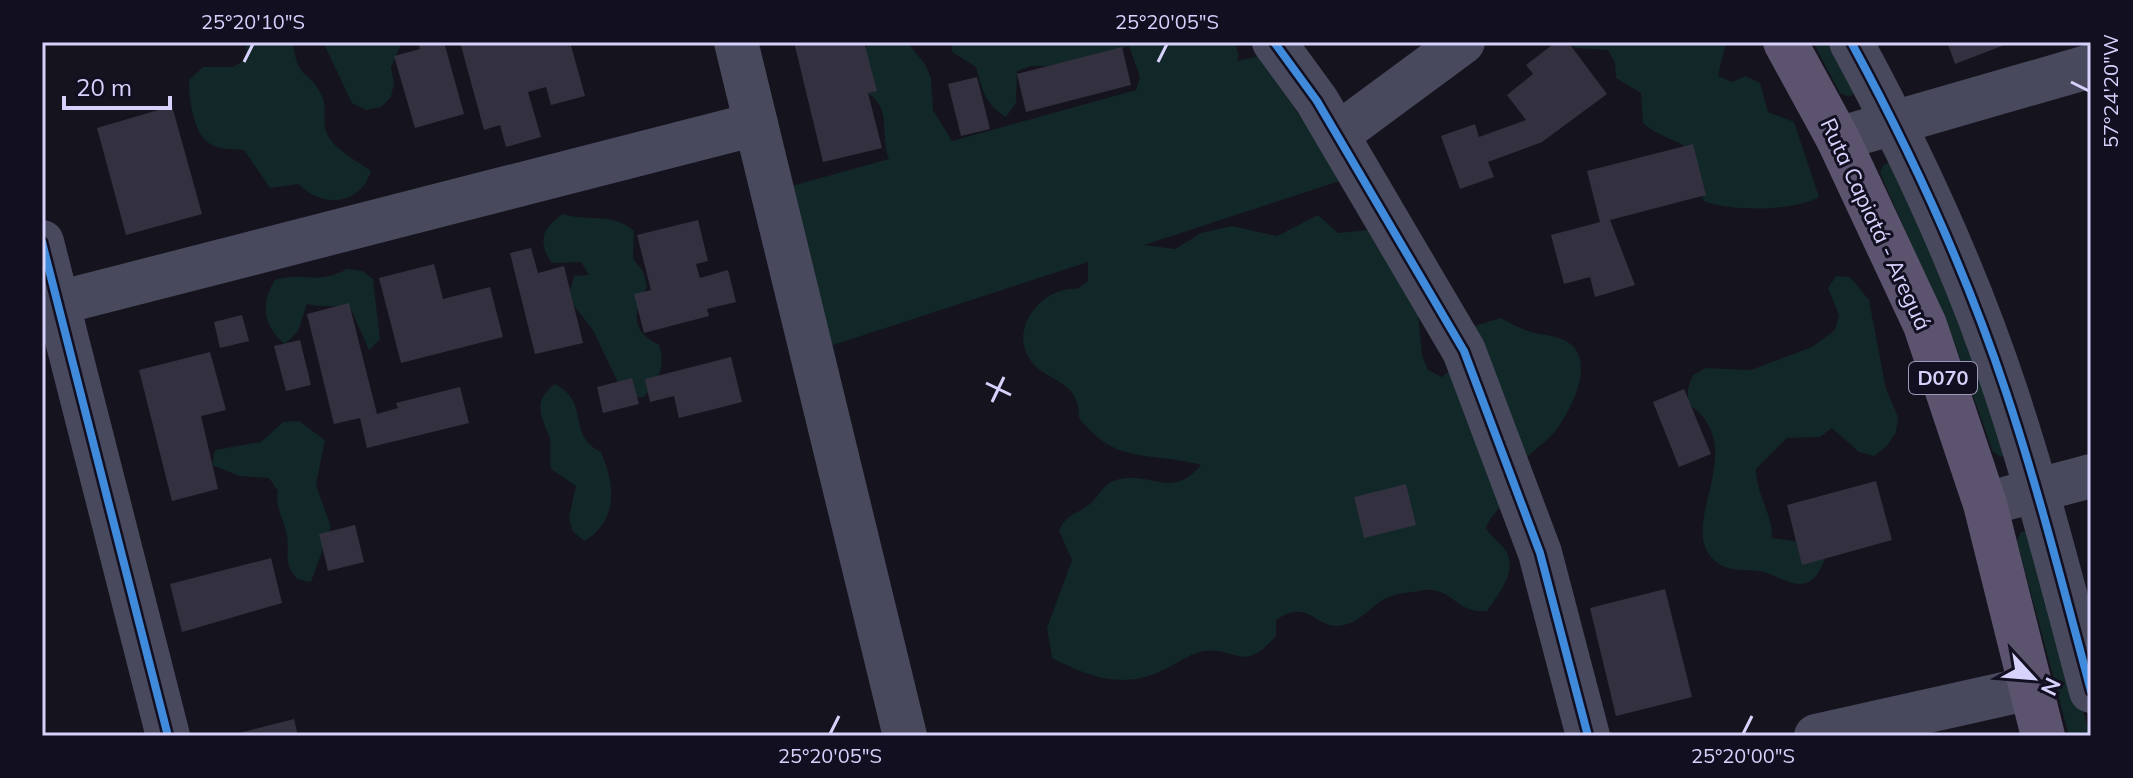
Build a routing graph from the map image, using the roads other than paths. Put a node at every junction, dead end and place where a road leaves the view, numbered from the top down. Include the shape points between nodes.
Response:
1 (736, 42) edge
2 (1274, 42) edge
3 (1463, 42) edge
4 (1785, 42) edge
5 (1851, 42) edge
6 (2091, 66) edge
7 (1895, 122) junction
8 (756, 124) junction
9 (1337, 135) junction
10 (1838, 139) junction
11 (42, 242) edge
12 (58, 303) junction
13 (2091, 476) edge
14 (2037, 490) junction
15 (1985, 504) junction
16 (2031, 688) junction
17 (2091, 691) edge
18 (168, 736) edge
19 (905, 736) edge
20 (1588, 736) edge
21 (1816, 736) edge
22 (2043, 736) edge

1 - 8 street
2 - 9 street
3 - 9 street
4 - 10 main road, Ruta Capiatá - Areguá / D070
5 - 7 street
6 - 7 street
7 - 10 street
7 - 14 street via 1973,300
8 - 12 street
8 - 19 street
9 - 20 street via 1464,351 1540,553
10 - 15 main road, Ruta Capiatá - Areguá / D070 via 1925,325
11 - 12 street
12 - 18 street
13 - 14 street
14 - 15 street
14 - 17 street
15 - 16 main road, Ruta Capiatá - Areguá / D070
16 - 21 street
16 - 22 main road, Ruta Capiatá - Areguá / D070

